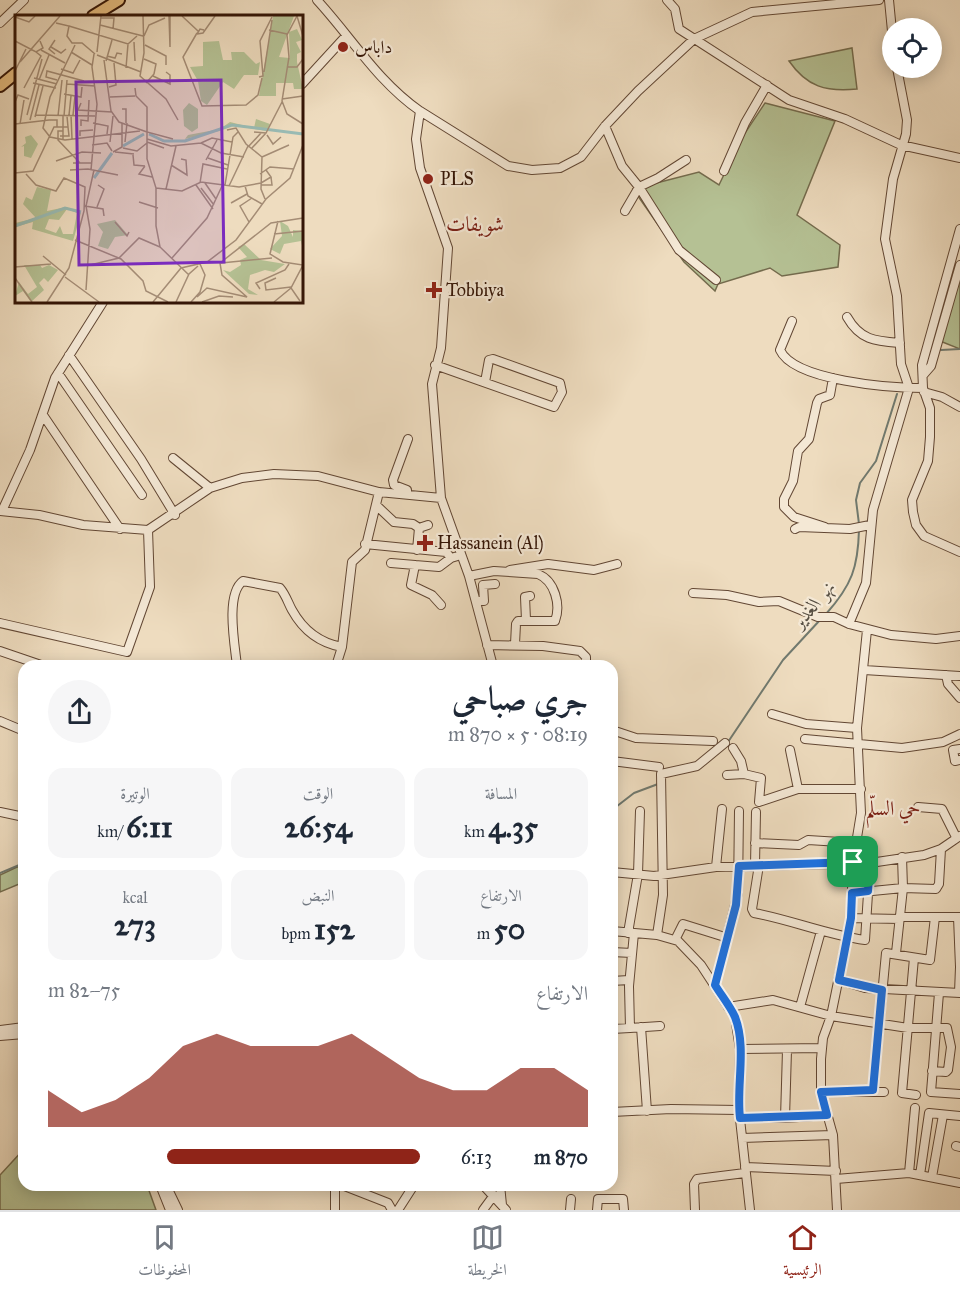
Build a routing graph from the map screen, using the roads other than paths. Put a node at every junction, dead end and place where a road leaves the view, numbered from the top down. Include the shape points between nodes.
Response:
1 (24, 0) edge
2 (119, 0) edge
3 (317, 0) edge
4 (667, 0) edge
5 (774, 0) edge
6 (879, 0) edge
7 (889, 0) edge
8 (769, 9) junction
9 (95, 15) edge
10 (891, 18) edge
11 (0, 23) edge
12 (346, 36) junction
13 (694, 39) junction
14 (15, 74) edge
15 (899, 78) edge
16 (303, 83) edge
17 (767, 85) junction
18 (0, 86) edge
19 (420, 111) junction
20 (605, 126) junction
21 (901, 145) junction
22 (960, 158) edge
23 (686, 160) dead end
24 (724, 171) dead end
25 (639, 187) junction
26 (625, 211) dead end
27 (960, 229) edge
28 (960, 266) edge
29 (716, 280) dead end
30 (102, 303) edge
31 (847, 317) dead end
32 (792, 321) dead end
33 (900, 343) junction
34 (69, 355) junction
35 (435, 365) junction
36 (58, 374) junction
37 (924, 374) junction
38 (833, 378) junction
39 (485, 382) junction
40 (909, 388) junction
41 (924, 390) junction
42 (960, 407) edge
43 (43, 415) junction
44 (408, 439) dead end
45 (172, 458) dead end
46 (210, 488) junction
47 (379, 492) junction
48 (406, 494) junction
49 (142, 495) dead end
50 (441, 498) junction
51 (376, 506) junction
52 (1, 511) edge
53 (175, 515) junction
54 (825, 527) junction
55 (863, 527) junction
56 (120, 529) junction
57 (148, 530) junction
58 (795, 530) dead end
59 (365, 544) junction
60 (417, 550) junction
61 (960, 552) edge
62 (461, 555) junction
63 (451, 558) junction
64 (391, 563) dead end
65 (617, 564) dead end
66 (415, 565) junction
67 (509, 571) junction
68 (469, 576) junction
69 (495, 584) dead end
70 (693, 593) dead end
71 (530, 596) dead end
72 (476, 601) junction
73 (441, 605) dead end
74 (526, 621) junction
75 (0, 623) edge
76 (849, 624) junction
77 (867, 630) junction
78 (960, 636) edge
79 (515, 644) junction
80 (487, 645) junction
81 (342, 647) junction
82 (0, 651) edge
83 (26, 660) edge
84 (237, 660) edge
85 (338, 660) edge
86 (491, 660) edge
87 (586, 660) edge
88 (864, 670) junction
89 (946, 675) junction
90 (960, 676) edge
91 (960, 698) edge
92 (772, 714) dead end
93 (0, 721) edge
94 (18, 728) edge
95 (857, 728) junction
96 (618, 732) edge
97 (960, 734) edge
98 (805, 739) dead end
99 (713, 741) dead end
100 (725, 743) dead end
101 (856, 744) junction
102 (733, 748) dead end
103 (960, 749) edge
104 (790, 750) dead end
105 (960, 760) edge
106 (618, 762) edge
107 (659, 767) dead end
108 (744, 774) junction
109 (727, 775) dead end
110 (798, 789) junction
111 (861, 789) junction
112 (918, 807) dead end
113 (723, 808) dead end
114 (640, 810) dead end
115 (740, 811) dead end
116 (0, 812) edge
117 (756, 812) dead end
118 (18, 816) edge
119 (958, 836) edge
120 (755, 843) junction
121 (856, 843) junction
122 (941, 849) junction
123 (902, 857) junction
124 (853, 862) junction
125 (870, 862) junction
126 (757, 865) junction
127 (739, 866) junction
128 (716, 867) junction
129 (618, 872) edge
130 (638, 874) junction
131 (663, 875) junction
132 (903, 888) junction
133 (868, 891) junction
134 (852, 893) junction
135 (935, 917) junction
136 (959, 917) edge
137 (851, 918) junction
138 (900, 918) junction
139 (867, 919) junction
140 (821, 931) junction
141 (618, 932) edge
142 (631, 933) junction
143 (657, 935) junction
144 (728, 938) junction
145 (846, 938) junction
146 (675, 940) junction
147 (618, 952) edge
148 (632, 953) junction
149 (896, 953) junction
150 (915, 958) junction
151 (960, 967) edge
152 (629, 980) junction
153 (839, 980) junction
154 (618, 981) edge
155 (715, 985) junction
156 (882, 990) junction
157 (912, 991) junction
158 (939, 993) junction
159 (960, 993) edge
160 (728, 1006) junction
161 (800, 1007) junction
162 (831, 1016) junction
163 (879, 1024) junction
164 (660, 1026) dead end
165 (641, 1027) junction
166 (18, 1028) edge
167 (630, 1028) junction
168 (908, 1028) junction
169 (936, 1028) junction
170 (618, 1029) edge
171 (0, 1030) edge
172 (18, 1034) edge
173 (0, 1036) edge
174 (822, 1048) junction
175 (740, 1049) junction
176 (787, 1050) junction
177 (932, 1071) junction
178 (873, 1090) junction
179 (821, 1092) junction
180 (884, 1092) dead end
181 (960, 1094) edge
182 (916, 1095) dead end
183 (915, 1108) dead end
184 (647, 1111) junction
185 (618, 1112) edge
186 (739, 1114) junction
187 (943, 1114) junction
188 (827, 1115) junction
189 (960, 1116) edge
190 (785, 1118) junction
191 (833, 1135) junction
192 (742, 1138) junction
193 (745, 1170) junction
194 (909, 1173) junction
195 (836, 1175) junction
196 (921, 1175) junction
197 (932, 1177) junction
198 (960, 1183) edge
199 (162, 1191) edge
200 (169, 1191) edge
201 (335, 1191) edge
202 (357, 1191) edge
203 (410, 1191) edge
204 (490, 1191) edge
205 (501, 1191) edge
206 (494, 1195) junction
207 (571, 1199) dead end
208 (504, 1208) edge
209 (170, 1210) edge
210 (178, 1210) edge
211 (335, 1210) edge
212 (392, 1210) edge
213 (398, 1210) edge
214 (483, 1210) edge
215 (570, 1210) edge
216 (597, 1210) edge
217 (624, 1210) edge
218 (695, 1210) edge
219 (750, 1210) edge
220 (837, 1210) edge

1 - 11 street
2 - 9 highway
3 - 12 street
4 - 13 street via 675,9 679,29
5 - 8 street
6 - 8 street
7 - 10 street
8 - 13 street via 734,18
12 - 16 street
12 - 19 street via 399,96
13 - 17 street
13 - 20 street via 664,64
14 - 18 highway
15 - 21 street via 907,120
17 - 21 street via 789,100 845,119
17 - 24 street
19 - 20 street via 508,165 521,169 560,168 572,163
19 - 35 street via 416,139 420,168 448,249 441,348
20 - 25 street via 622,166
21 - 22 street
21 - 33 street via 885,239 897,296
23 - 25 street
25 - 26 street
25 - 29 street via 679,250
27 - 37 street via 923,359
28 - 37 street via 931,366
30 - 34 street
31 - 33 street via 857,332 881,342
32 - 38 street via 781,344 784,359
33 - 40 street via 901,364
34 - 36 street
34 - 53 street
35 - 39 street
35 - 50 street via 432,384
36 - 43 street
36 - 49 street
37 - 41 street
38 - 40 street
38 - 54 street via 830,395 817,403 809,439 798,451 793,481 784,499 784,507 794,517
39 - 39 street via 489,360 493,359 560,383 562,392 554,408
40 - 41 street
40 - 55 street
41 - 42 street
41 - 61 street via 930,408 928,461 912,500 913,512 924,536
43 - 52 street
43 - 56 street
44 - 48 street via 393,480 394,485 407,490
45 - 46 street
46 - 47 street via 274,474 334,479
46 - 53 street
47 - 48 street
47 - 51 street
48 - 50 street
50 - 62 street
51 - 59 street
51 - 60 street via 394,522 424,526
52 - 56 street
53 - 57 street
54 - 55 street
54 - 58 street via 799,526
55 - 76 street via 870,552 866,583
56 - 57 street
57 - 75 street via 150,586 127,652
59 - 60 street
59 - 81 street via 350,569
60 - 63 street via 446,552
62 - 63 street
62 - 68 street
63 - 66 street via 439,567
64 - 66 street
65 - 67 street via 594,570 548,564
66 - 73 street via 411,585 432,595
67 - 68 street
67 - 74 street via 541,575 556,597 555,621
68 - 72 street
69 - 72 street via 483,585 484,601
70 - 76 street via 727,595 759,603 779,601
71 - 74 street via 525,597
72 - 80 street
74 - 79 street via 516,624
76 - 77 street
77 - 78 street via 932,639
77 - 88 street
79 - 80 street
79 - 87 street via 580,651
80 - 86 street
81 - 84 street via 327,644 310,633 296,618 280,588 243,581 236,588 233,602
81 - 85 street
82 - 83 street
88 - 89 street
88 - 95 street
89 - 90 street
89 - 91 street
92 - 95 street via 806,724
93 - 94 street
95 - 101 street
96 - 99 street via 636,738
97 - 101 street via 942,742 902,748
98 - 101 street
100 - 131 street via 697,766 661,774
101 - 111 street
102 - 108 street
103 - 105 street via 953,750 955,761
104 - 110 street
106 - 107 street
108 - 109 street
108 - 110 street via 761,778 759,802
110 - 111 street
111 - 121 street
112 - 119 street via 942,809
113 - 128 street
114 - 130 street
115 - 127 street
116 - 118 street
117 - 120 street
119 - 122 street
120 - 121 street
120 - 126 street
121 - 124 street
122 - 123 street
122 - 132 street via 936,889
123 - 125 street
123 - 132 street
124 - 125 street
124 - 126 street
124 - 134 street
125 - 133 street
126 - 127 street
126 - 140 street via 753,912
127 - 128 street
127 - 144 street via 738,893
128 - 131 street
129 - 130 street
130 - 131 street
130 - 142 street
131 - 143 street
132 - 133 street
132 - 138 street
133 - 134 street
133 - 139 street
134 - 137 street
135 - 136 street
135 - 138 street
135 - 150 street via 930,960
136 - 151 street
137 - 139 street
137 - 145 street
138 - 139 street
138 - 149 street
139 - 145 street via 865,940
140 - 145 street
140 - 161 street
141 - 142 street
142 - 143 street
142 - 148 street
143 - 146 street
144 - 146 street via 683,924
144 - 155 street
145 - 153 street
146 - 155 street via 691,952
147 - 148 street
148 - 152 street
149 - 150 street
149 - 156 street via 886,952
150 - 157 street
151 - 159 street
152 - 154 street
152 - 167 street
153 - 156 street
153 - 162 street
155 - 160 street
156 - 157 street
156 - 163 street
157 - 158 street
157 - 168 street
158 - 159 street
158 - 169 street
160 - 161 street via 762,1000
160 - 175 street via 735,1017
161 - 162 street
162 - 163 street
162 - 174 street
163 - 168 street
163 - 178 street
164 - 165 street
165 - 167 street
165 - 184 street
166 - 171 street
167 - 170 street
168 - 169 street
168 - 182 street via 902,1093
169 - 177 street
169 - 177 street via 947,1028 951,1052 946,1072
172 - 173 street
174 - 176 street
174 - 179 street
175 - 176 street
175 - 186 street
176 - 190 street
177 - 181 street via 931,1092
178 - 179 street
178 - 180 street
179 - 188 street
183 - 194 street
184 - 185 street
184 - 186 street
186 - 190 street
186 - 192 street
187 - 189 street
187 - 196 street via 929,1113
187 - 197 street
188 - 190 street
188 - 191 street
191 - 192 street
191 - 195 street
192 - 193 street
193 - 195 street
193 - 218 street via 697,1179
193 - 219 street
194 - 195 street
194 - 196 street
195 - 220 street
196 - 197 street
197 - 198 street
199 - 209 street
200 - 210 street
201 - 211 street
202 - 212 street via 388,1203
203 - 213 street
204 - 206 street
205 - 208 street
206 - 208 street
206 - 214 street
207 - 215 street
216 - 217 street via 598,1199 620,1197

